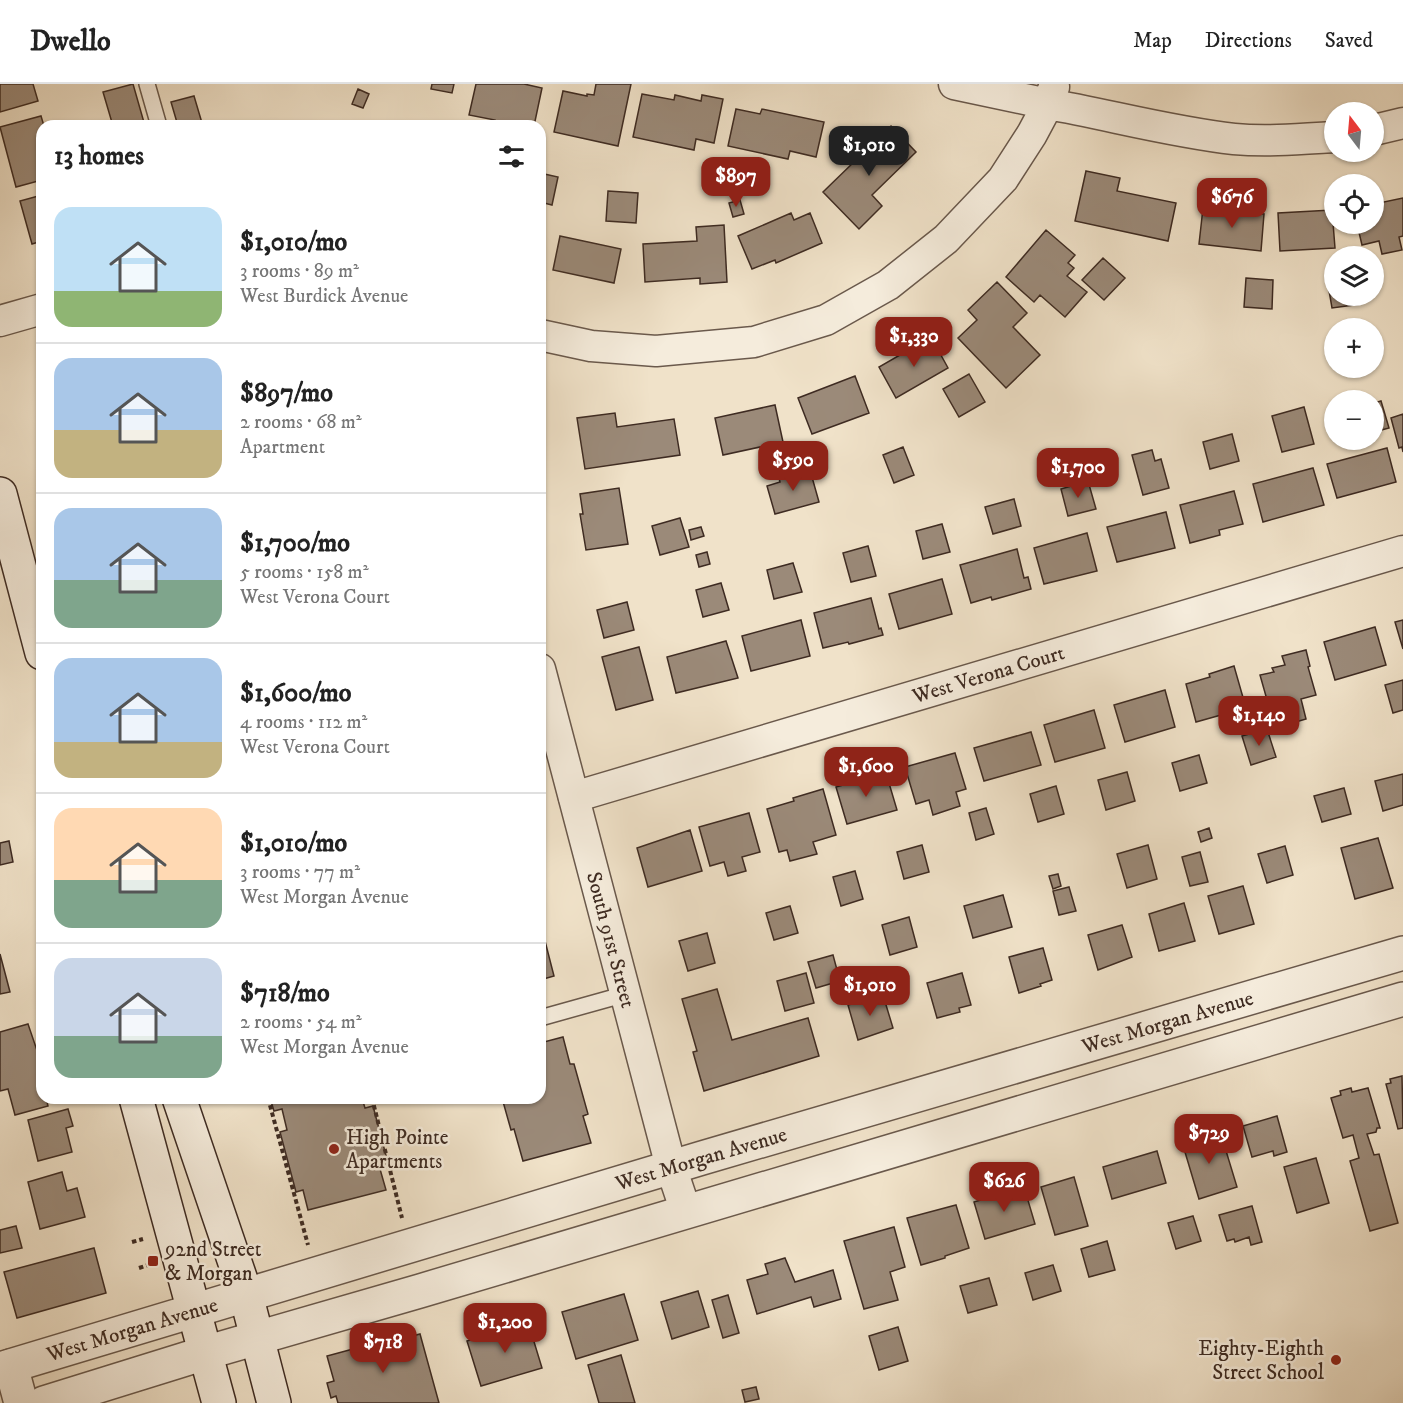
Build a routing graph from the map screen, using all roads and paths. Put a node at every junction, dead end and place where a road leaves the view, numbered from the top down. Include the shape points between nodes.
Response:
1 (147, 84) edge
2 (954, 84) edge
3 (1052, 94) edge
4 (157, 120) edge
5 (1403, 123) edge
6 (1384, 128) edge
7 (1324, 138) edge
8 (36, 311) edge
9 (0, 321) edge
10 (546, 337) edge
11 (0, 494) edge
12 (1403, 551) edge
13 (36, 630) edge
14 (546, 692) edge
15 (573, 797) junction
16 (1403, 953) edge
17 (626, 994) junction
18 (1247, 999) junction
19 (1403, 999) edge
20 (546, 1016) edge
21 (1260, 1041) junction
22 (138, 1104) edge
23 (181, 1104) edge
24 (270, 1104) edge
25 (373, 1104) edge
26 (671, 1167) junction
27 (686, 1212) junction
28 (405, 1233) junction
29 (308, 1246) dead end
30 (420, 1291) junction
31 (246, 1295) junction
32 (193, 1310) junction
33 (257, 1339) junction
34 (205, 1353) junction
35 (6, 1368) edge
36 (21, 1403) edge
37 (44, 1403) edge
38 (219, 1403) edge
39 (274, 1403) edge

1 - 4 lane
2 - 3 street
3 - 7 street via 1167,129 1235,139
3 - 10 street via 1003,179 946,239 888,285 826,320 754,342 656,351 591,346
5 - 6 street
8 - 9 street
11 - 13 street
12 - 15 street, West Verona Court
14 - 15 street, South 91st Street
15 - 17 street, South 91st Street
16 - 18 street, West Morgan Avenue
17 - 20 lane
17 - 26 street, South 91st Street
18 - 21 street
18 - 26 street, West Morgan Avenue
19 - 21 street
21 - 27 street
22 - 32 street
23 - 31 street
24 - 29 path
25 - 28 path
26 - 27 street, South 91st Street
26 - 28 street, West Morgan Avenue
27 - 30 street
28 - 30 street
28 - 31 street, West Morgan Avenue
30 - 33 street
31 - 32 street, West Morgan Avenue
31 - 33 street
32 - 34 street
32 - 35 street, West Morgan Avenue
33 - 34 street
33 - 39 street
34 - 37 street
34 - 38 street
35 - 36 street

